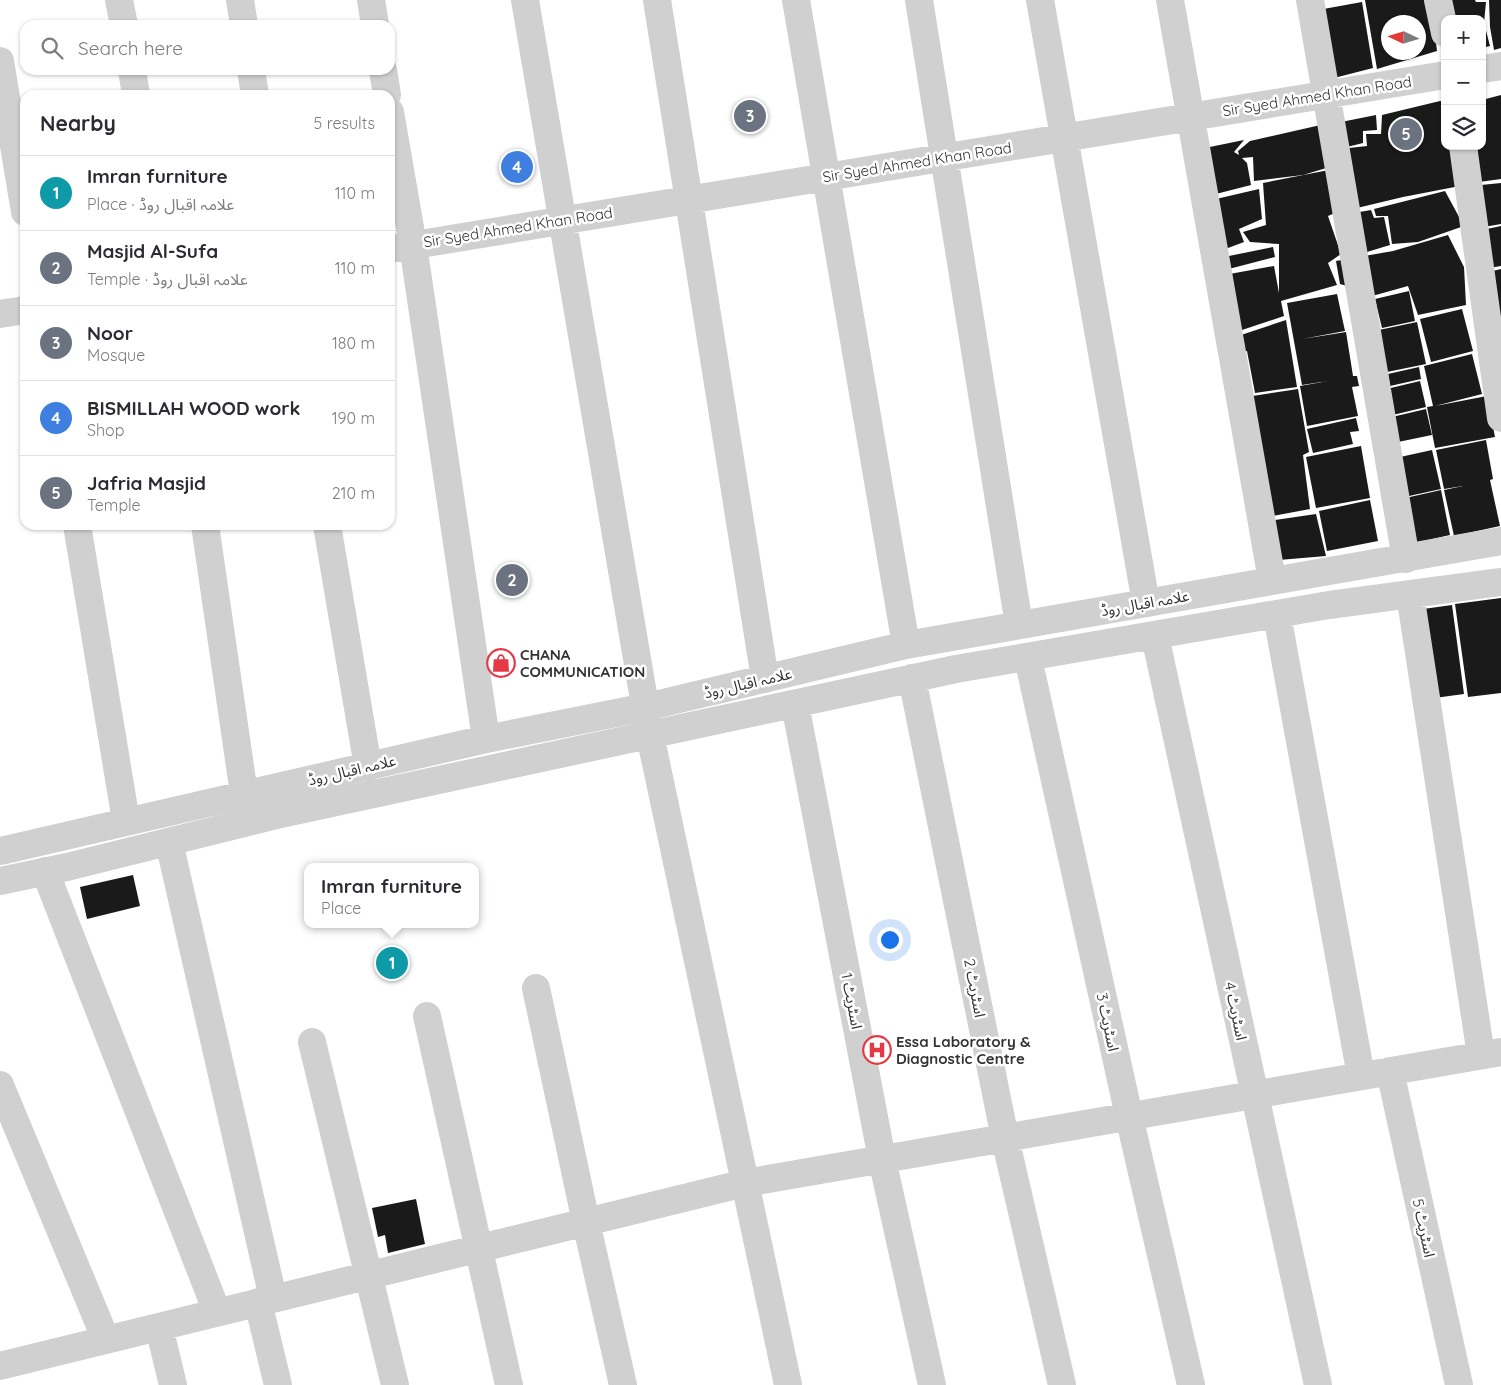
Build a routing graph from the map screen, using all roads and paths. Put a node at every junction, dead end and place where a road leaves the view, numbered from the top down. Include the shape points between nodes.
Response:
1 (119, 0) edge
2 (240, 0) edge
3 (371, 0) edge
4 (525, 0) edge
5 (657, 0) edge
6 (796, 0) edge
7 (919, 0) edge
8 (1040, 0) edge
9 (1170, 0) edge
10 (1310, 0) edge
11 (1438, 0) edge
12 (1441, 15) edge
13 (123, 20) edge
14 (243, 20) edge
15 (374, 20) edge
16 (0, 61) edge
17 (1501, 66) edge
18 (1486, 68) edge
19 (133, 75) edge
20 (252, 75) edge
21 (384, 75) edge
22 (1441, 76) edge
23 (135, 90) edge
24 (255, 90) edge
25 (386, 90) edge
26 (1328, 94) junction
27 (1191, 117) junction
28 (1064, 138) junction
29 (1464, 150) edge
30 (944, 157) junction
31 (395, 168) edge
32 (826, 177) junction
33 (20, 182) edge
34 (688, 200) junction
35 (564, 220) junction
36 (402, 247) edge
37 (20, 311) edge
38 (0, 314) edge
39 (1501, 418) edge
40 (78, 530) edge
41 (206, 530) edge
42 (329, 530) edge
43 (1501, 541) edge
44 (1406, 559) junction
45 (1272, 580) junction
46 (1501, 582) edge
47 (1410, 594) junction
48 (1146, 603) junction
49 (1277, 615) junction
50 (1019, 625) junction
51 (1155, 636) junction
52 (906, 645) junction
53 (1028, 658) junction
54 (912, 678) junction
55 (765, 679) junction
56 (795, 704) junction
57 (646, 707) junction
58 (650, 735) junction
59 (486, 739) junction
60 (368, 767) junction
61 (244, 794) junction
62 (126, 821) junction
63 (168, 842) junction
64 (0, 850) edge
65 (45, 870) junction
66 (0, 881) edge
67 (536, 988) dead end
68 (427, 1016) dead end
69 (312, 1042) dead end
70 (1491, 1053) edge
71 (1390, 1071) junction
72 (1361, 1076) junction
73 (0, 1085) edge
74 (1255, 1094) junction
75 (1129, 1116) junction
76 (1005, 1138) junction
77 (882, 1159) junction
78 (745, 1183) junction
79 (586, 1222) junction
80 (478, 1248) junction
81 (369, 1275) junction
82 (266, 1300) junction
83 (217, 1312) junction
84 (159, 1327) junction
85 (106, 1340) junction
86 (0, 1366) edge
87 (173, 1385) edge
88 (278, 1385) edge
89 (395, 1385) edge
90 (509, 1385) edge
91 (623, 1385) edge
92 (788, 1385) edge
93 (932, 1385) edge
94 (1062, 1385) edge
95 (1191, 1385) edge
96 (1318, 1385) edge
97 (1459, 1385) edge

1 - 13 street
2 - 14 street
3 - 15 street
4 - 35 street
5 - 34 street
6 - 32 street
7 - 30 street
8 - 28 street
9 - 27 street
10 - 26 street
11 - 12 street
16 - 33 street
17 - 18 street
19 - 23 street
20 - 24 street
21 - 25 street
22 - 26 street, Sir Syed Ahmed Khan Road
26 - 27 street, Sir Syed Ahmed Khan Road
26 - 44 street
27 - 28 street, Sir Syed Ahmed Khan Road
27 - 45 street
28 - 30 street, Sir Syed Ahmed Khan Road
28 - 48 street
29 - 39 street
30 - 32 street, Sir Syed Ahmed Khan Road
30 - 50 street
31 - 36 street
32 - 34 street, Sir Syed Ahmed Khan Road
32 - 52 street
34 - 35 street, Sir Syed Ahmed Khan Road
34 - 55 street
35 - 36 street, Sir Syed Ahmed Khan Road
35 - 57 street
36 - 59 street
37 - 38 street
40 - 62 street
41 - 61 street
42 - 60 street
43 - 44 street, علامہ اقبال روڈ
44 - 45 street, علامہ اقبال روڈ
45 - 48 street, علامہ اقبال روڈ
46 - 47 street, علامہ اقبال روڈ
47 - 49 street, علامہ اقبال روڈ
47 - 70 street
48 - 50 street, علامہ اقبال روڈ
49 - 51 street, علامہ اقبال روڈ
49 - 72 street
50 - 52 street, علامہ اقبال روڈ
51 - 53 street, علامہ اقبال روڈ
51 - 74 street, اسٹریٹ 4
52 - 55 street, علامہ اقبال روڈ
53 - 54 street, علامہ اقبال روڈ
53 - 75 street, اسٹریٹ 3
54 - 56 street, علامہ اقبال روڈ
54 - 76 street, اسٹریٹ 2
55 - 57 street, علامہ اقبال روڈ
56 - 58 street, علامہ اقبال روڈ
56 - 77 street, اسٹریٹ 1
57 - 58 street
57 - 59 street, علامہ اقبال روڈ
58 - 63 street, علامہ اقبال روڈ via 285,813
58 - 78 street
59 - 60 street, علامہ اقبال روڈ
60 - 61 street, علامہ اقبال روڈ
61 - 62 street, علامہ اقبال روڈ
62 - 64 street, علامہ اقبال روڈ
63 - 65 street, علامہ اقبال روڈ
63 - 82 street
65 - 66 street, علامہ اقبال روڈ
65 - 83 street
67 - 79 street
68 - 80 street
69 - 81 street
70 - 71 street
71 - 72 street
71 - 97 street, اسٹریٹ 5
72 - 74 street
73 - 85 street
74 - 75 street
74 - 96 street, اسٹریٹ 4
75 - 76 street
75 - 95 street, اسٹریٹ 3
76 - 77 street
76 - 94 street, اسٹریٹ 2
77 - 78 street
77 - 93 street, اسٹریٹ 1
78 - 79 street
78 - 92 street
79 - 80 street
79 - 91 street
80 - 81 street
80 - 90 street
81 - 82 street
81 - 89 street
82 - 83 street
82 - 88 street
83 - 84 street
84 - 85 street
84 - 87 street
85 - 86 street

